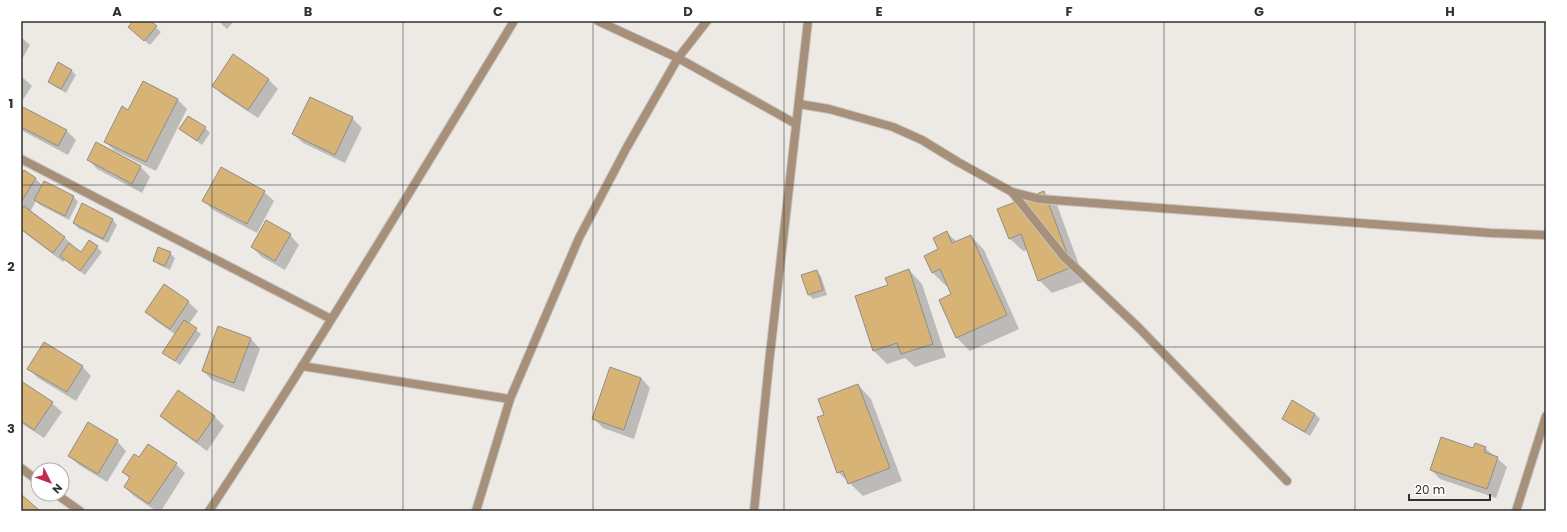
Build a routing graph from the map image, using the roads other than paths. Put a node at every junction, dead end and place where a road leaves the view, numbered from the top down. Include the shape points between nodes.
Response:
1 (514, 21) edge
2 (598, 21) edge
3 (707, 21) edge
4 (808, 21) edge
5 (678, 58) junction
6 (799, 104) junction
7 (796, 124) junction
8 (21, 159) edge
9 (1012, 192) junction
10 (1546, 235) edge
11 (331, 320) junction
12 (302, 366) junction
13 (510, 399) junction
14 (1546, 416) edge
15 (21, 468) edge
16 (30, 475) edge
17 (1287, 481) dead end
18 (67, 502) edge
19 (80, 511) edge
20 (209, 511) edge
21 (476, 511) edge
22 (754, 511) edge
23 (1516, 511) edge

1 - 11 street
2 - 5 street
3 - 5 street
4 - 6 street
5 - 7 street
5 - 13 street via 579,238
6 - 7 street
6 - 9 street via 829,109 893,127 922,140
7 - 22 street via 768,363
8 - 11 street
9 - 10 street via 1040,199
9 - 17 street via 1064,257 1144,333
11 - 12 street
12 - 13 street
12 - 20 street
13 - 21 street
14 - 23 street
15 - 16 street
18 - 19 street

